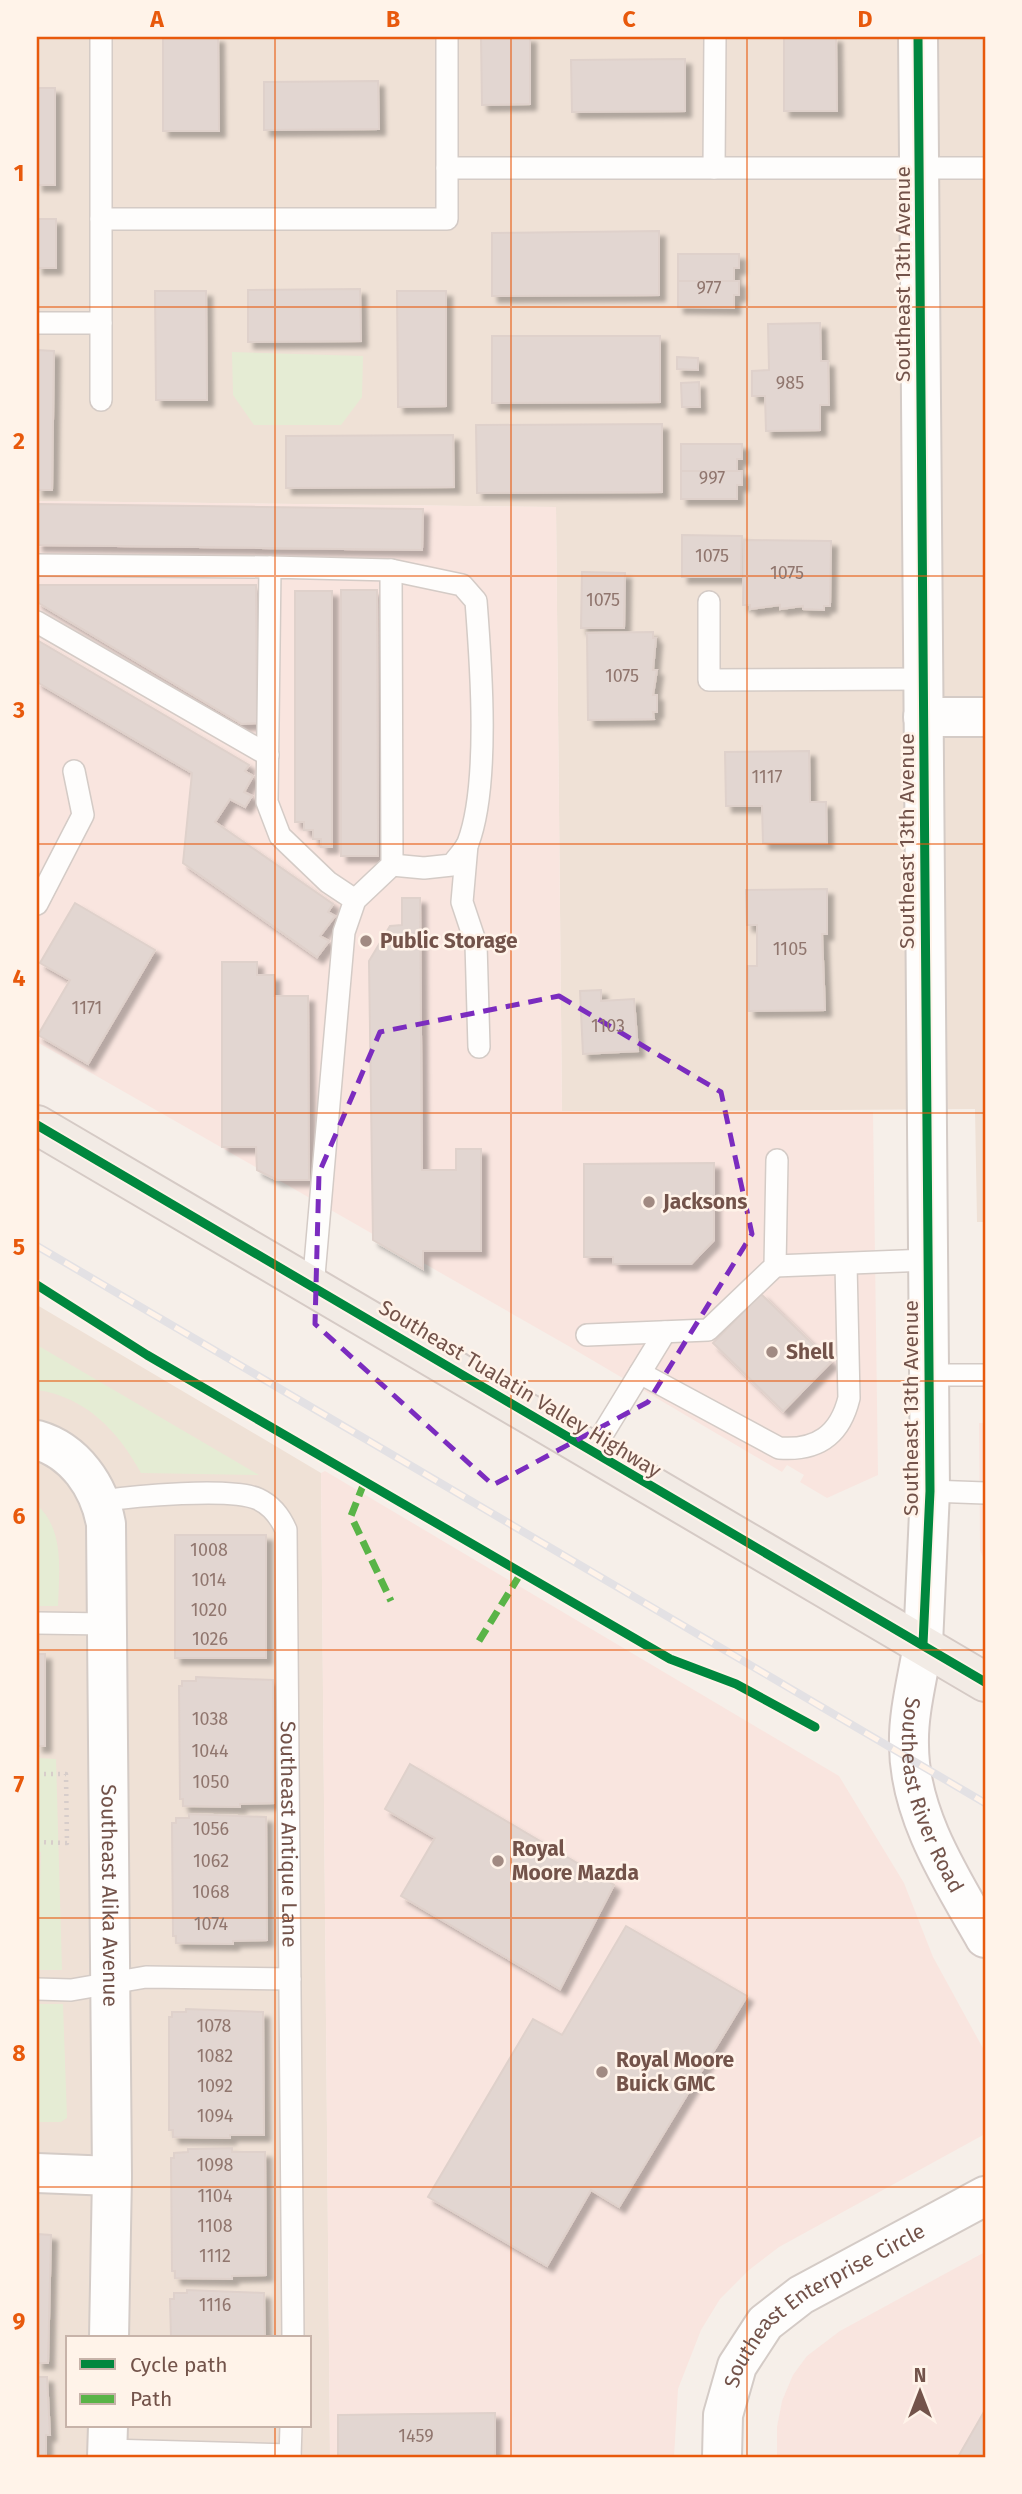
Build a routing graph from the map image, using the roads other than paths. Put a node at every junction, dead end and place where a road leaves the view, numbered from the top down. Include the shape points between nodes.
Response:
1 (101, 37) edge
2 (447, 37) edge
3 (715, 37) edge
4 (918, 37) edge
5 (919, 166) junction
6 (447, 168) junction
7 (714, 168) junction
8 (985, 168) edge
9 (101, 219) junction
10 (37, 323) edge
11 (101, 323) junction
12 (100, 400) dead end
13 (37, 565) edge
14 (270, 567) junction
15 (391, 570) junction
16 (709, 602) dead end
17 (37, 622) edge
18 (923, 679) junction
19 (923, 716) junction
20 (985, 717) edge
21 (268, 755) junction
22 (74, 771) dead end
23 (467, 845) junction
24 (392, 865) junction
25 (355, 900) junction
26 (37, 904) edge
27 (479, 1047) dead end
28 (37, 1125) edge
29 (777, 1160) dead end
30 (928, 1260) junction
31 (846, 1264) junction
32 (775, 1266) junction
33 (313, 1287) junction
34 (665, 1332) junction
35 (587, 1335) dead end
36 (640, 1373) junction
37 (929, 1375) junction
38 (985, 1375) edge
39 (37, 1440) edge
40 (591, 1453) junction
41 (930, 1492) junction
42 (985, 1493) edge
43 (102, 1502) junction
44 (37, 1623) edge
45 (107, 1624) junction
46 (923, 1644) junction
47 (985, 1682) edge
48 (985, 1938) edge
49 (290, 1979) junction
50 (109, 1984) junction
51 (37, 1989) edge
52 (37, 2173) edge
53 (112, 2176) junction
54 (985, 2196) edge
55 (109, 2336) edge
56 (293, 2336) edge
57 (291, 2428) edge
58 (107, 2444) edge
59 (290, 2456) edge
60 (722, 2457) edge

1 - 9 lane
2 - 6 lane
3 - 7 lane
4 - 5 street, Southeast 13th Avenue
5 - 7 lane
5 - 8 lane
5 - 18 street, Southeast 13th Avenue
6 - 7 lane
6 - 9 lane via 447,219
9 - 11 lane
10 - 11 lane
11 - 12 lane
13 - 14 lane
14 - 15 lane
14 - 21 lane
15 - 23 lane via 462,585 476,601 480,750
15 - 24 lane
16 - 18 lane via 709,680
17 - 21 lane
18 - 19 street, Southeast 13th Avenue
19 - 20 street
19 - 30 street, Southeast 13th Avenue
21 - 25 lane via 267,802 280,836 328,882
22 - 26 lane via 83,815
23 - 24 lane via 452,864 424,868
23 - 27 lane via 462,902 476,944
24 - 25 lane
25 - 33 lane via 344,932
28 - 33 main road, Southeast Tualatin Valley Highway
29 - 32 lane
30 - 31 lane
30 - 37 street, Southeast 13th Avenue
31 - 32 lane
31 - 36 lane via 849,1398 844,1417 818,1445 799,1450 779,1448
32 - 34 lane via 708,1330
33 - 40 main road, Southeast Tualatin Valley Highway
34 - 35 lane
34 - 36 lane
36 - 40 lane
37 - 38 lane
37 - 41 street, Southeast 13th Avenue
39 - 43 street, Southeast Alika Avenue via 76,1463
40 - 46 main road, Southeast Tualatin Valley Highway
41 - 42 lane
41 - 46 street, Southeast 13th Avenue
43 - 45 street, Southeast Alika Avenue
43 - 49 lane, Southeast Antique Lane via 142,1495 244,1495 270,1506 286,1530
44 - 45 lane
45 - 50 street, Southeast Alika Avenue
46 - 47 main road, Southeast Tualatin Valley Highway
46 - 48 street, Southeast River Road via 909,1759 934,1843
49 - 50 lane via 146,1977
49 - 56 lane, Southeast Antique Lane
50 - 51 lane
50 - 53 street, Southeast Alika Avenue
52 - 53 street
53 - 55 street, Southeast Alika Avenue
54 - 60 street, Southeast Enterprise Circle via 801,2295 765,2323 737,2366 723,2415
57 - 59 lane
58 - 59 lane

